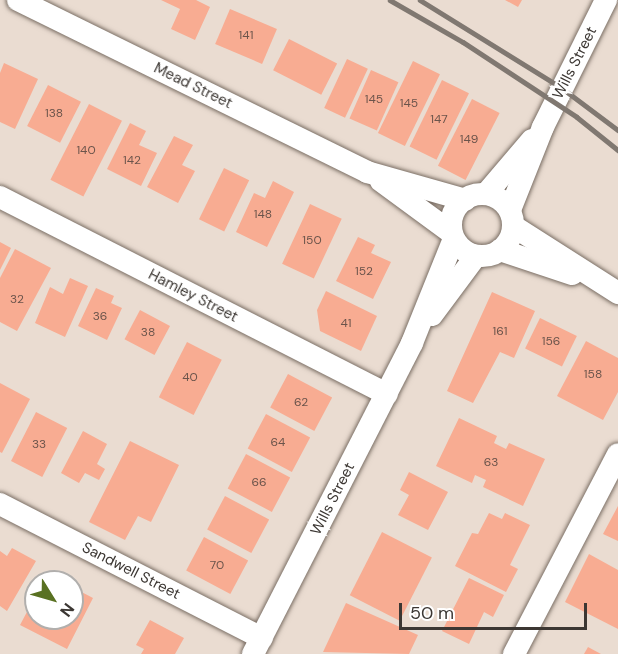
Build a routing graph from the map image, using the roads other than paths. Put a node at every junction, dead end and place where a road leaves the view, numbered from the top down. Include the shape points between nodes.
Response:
1 (18, 0) edge
2 (606, 0) edge
3 (543, 127) junction
4 (367, 171) junction
5 (0, 197) edge
6 (475, 197) junction
7 (512, 218) junction
8 (451, 236) junction
9 (500, 250) junction
10 (475, 257) junction
11 (609, 288) edge
12 (412, 343) junction
13 (387, 394) junction
14 (618, 454) edge
15 (0, 504) edge
16 (257, 646) edge
17 (514, 654) edge

1 - 4 street, Mead Street
2 - 3 street, Wills Street
3 - 6 street, Wills Street
3 - 7 street, Wills Street
4 - 6 street, Mead Street
4 - 8 street, Mead Street
5 - 13 street, Hamley Street
6 - 7 street via 496,196
6 - 8 street via 454,212
7 - 9 street
7 - 11 street
8 - 10 street
8 - 12 street, Wills Street
9 - 10 street
9 - 11 street
10 - 12 street, Wills Street
12 - 13 street, Wills Street
13 - 16 street, Wills Street
14 - 17 street
15 - 16 street, Sandwell Street

